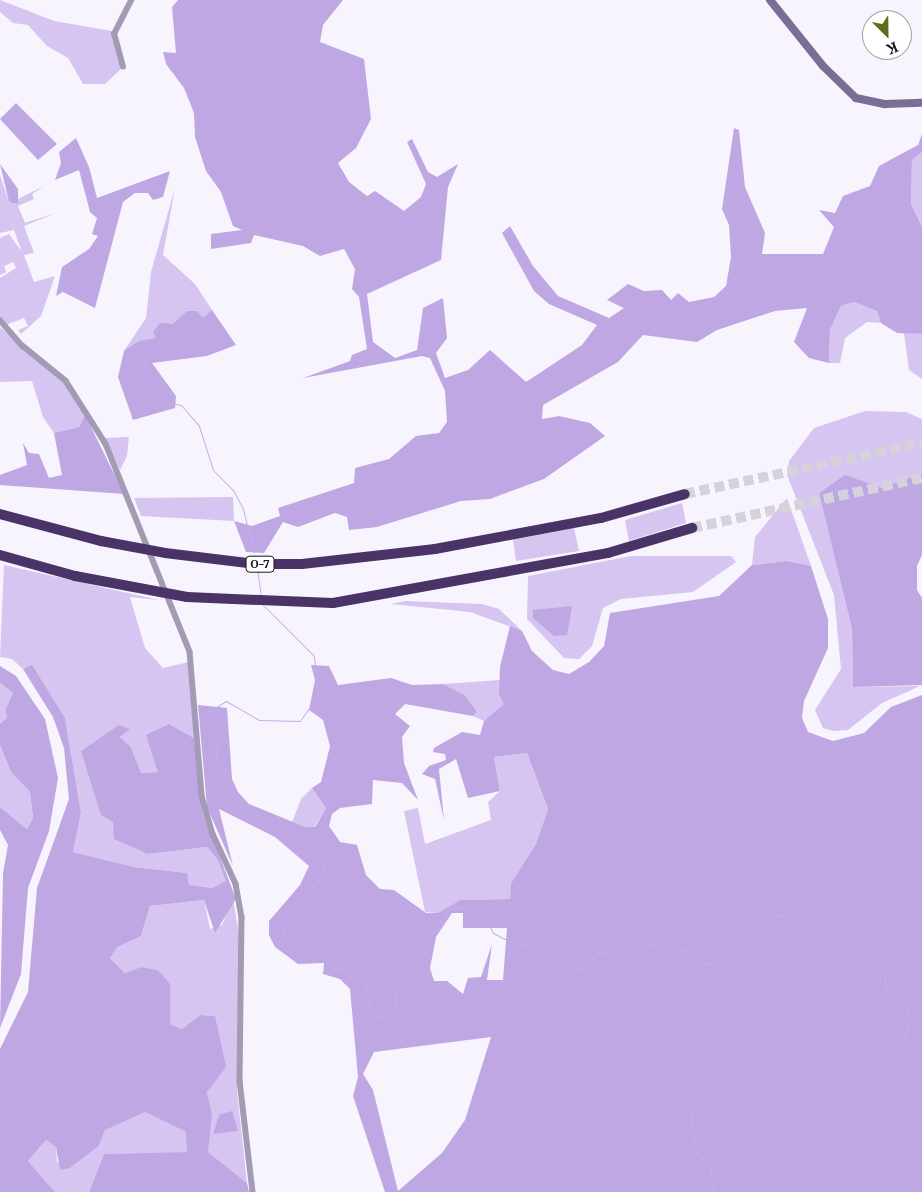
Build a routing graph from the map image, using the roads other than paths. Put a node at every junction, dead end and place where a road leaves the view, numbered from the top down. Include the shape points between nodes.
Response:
1 (131, 0) edge
2 (770, 0) edge
3 (122, 67) dead end
4 (922, 103) edge
5 (0, 320) edge
6 (685, 494) tunnel mouth
7 (0, 514) edge
8 (692, 528) tunnel mouth
9 (0, 555) edge
10 (253, 1192) edge

1 - 3 street via 114,34
2 - 4 street via 823,66 856,98 885,104
5 - 10 street via 72,388 120,476 166,600 190,652 202,796 239,896 244,994 240,1100
6 - 7 highway, O-7 via 601,518 522,530 435,550 352,561 256,564 101,542
8 - 9 highway via 609,553 333,603 250,603 142,590

